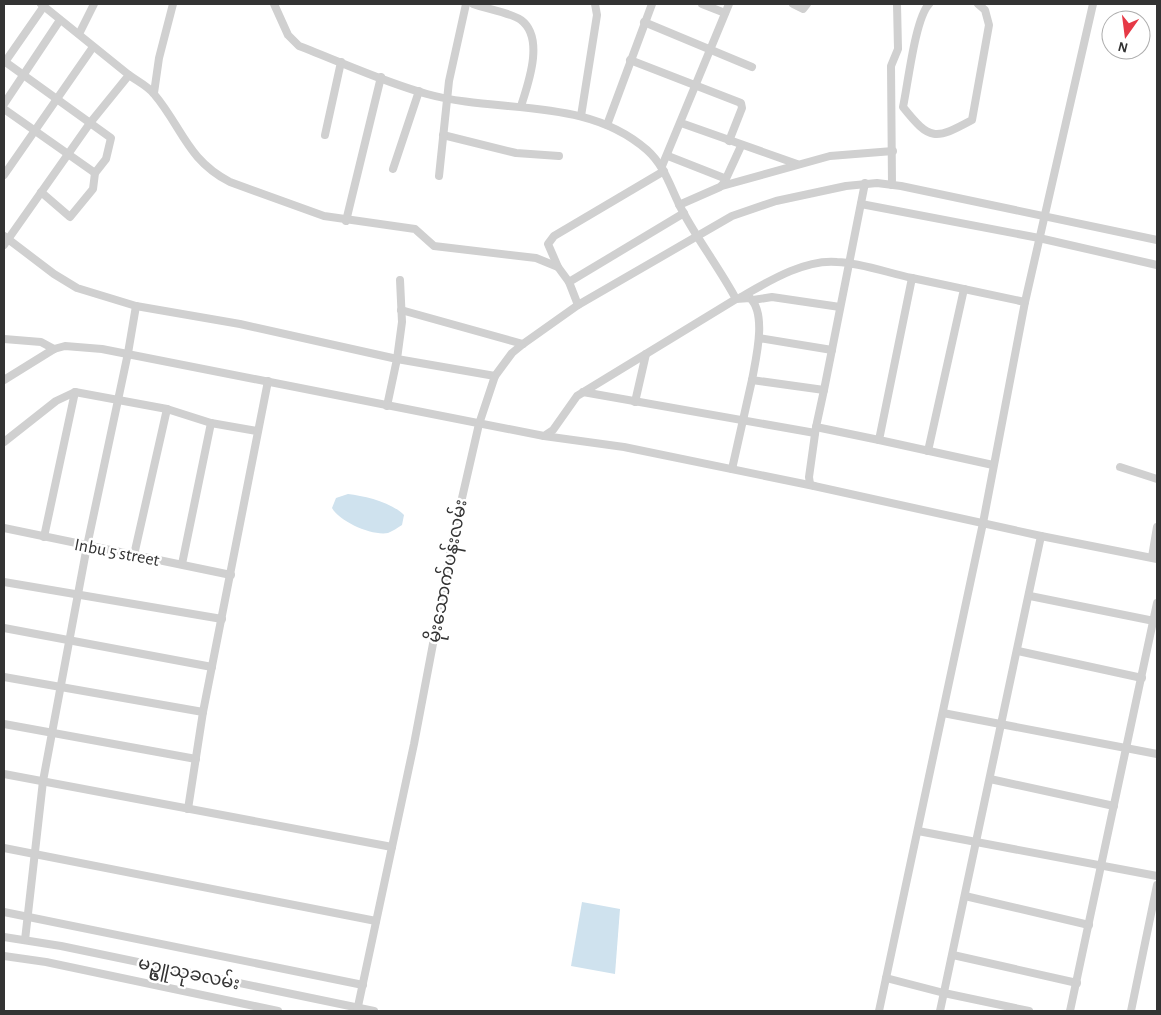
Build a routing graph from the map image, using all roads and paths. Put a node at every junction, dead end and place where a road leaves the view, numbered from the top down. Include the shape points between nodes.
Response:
1 (94, 4) edge
2 (174, 4) edge
3 (274, 4) edge
4 (466, 4) edge
5 (473, 4) edge
6 (594, 4) edge
7 (652, 4) edge
8 (702, 4) edge
9 (729, 4) edge
10 (793, 4) edge
11 (807, 4) edge
12 (897, 4) edge
13 (929, 4) edge
14 (978, 4) edge
15 (1093, 4) edge
16 (42, 5) edge
17 (726, 13) junction
18 (60, 20) junction
19 (644, 22) junction
20 (79, 34) junction
21 (93, 47) junction
22 (711, 49) junction
23 (630, 60) junction
24 (4, 62) edge
25 (341, 62) junction
26 (752, 67) dead end
27 (24, 75) junction
28 (129, 75) junction
29 (380, 77) junction
30 (697, 85) junction
31 (419, 91) junction
32 (154, 92) junction
33 (447, 98) junction
34 (58, 100) junction
35 (4, 104) edge
36 (521, 106) junction
37 (4, 109) edge
38 (581, 116) junction
39 (90, 123) junction
40 (682, 123) junction
41 (607, 125) junction
42 (35, 130) junction
43 (443, 135) junction
44 (325, 136) dead end
45 (729, 141) junction
46 (740, 146) junction
47 (893, 151) junction
48 (68, 153) junction
49 (559, 156) dead end
50 (668, 156) junction
51 (797, 164) junction
52 (663, 168) junction
53 (393, 169) dead end
54 (95, 173) junction
55 (4, 175) edge
56 (438, 176) dead end
57 (865, 183) junction
58 (723, 184) junction
59 (892, 185) junction
60 (41, 192) junction
61 (861, 204) junction
62 (679, 205) junction
63 (684, 213) junction
64 (1045, 217) junction
65 (346, 221) junction
66 (697, 235) junction
67 (1039, 238) junction
68 (5, 240) edge
69 (1157, 240) edge
70 (848, 263) junction
71 (1157, 265) edge
72 (558, 267) junction
73 (912, 278) junction
74 (400, 280) dead end
75 (569, 282) junction
76 (964, 289) junction
77 (736, 299) junction
78 (752, 300) junction
79 (1025, 302) junction
80 (578, 305) junction
81 (136, 306) junction
82 (840, 307) junction
83 (401, 310) junction
84 (759, 338) junction
85 (4, 339) edge
86 (523, 344) junction
87 (54, 349) junction
88 (832, 350) junction
89 (128, 352) junction
90 (646, 354) junction
91 (397, 359) junction
92 (495, 376) junction
93 (4, 380) edge
94 (752, 380) junction
95 (268, 382) junction
96 (824, 390) junction
97 (75, 392) junction
98 (583, 392) junction
99 (119, 399) junction
100 (635, 402) junction
101 (387, 406) junction
102 (167, 408) junction
103 (743, 420) junction
104 (211, 423) junction
105 (479, 424) junction
106 (816, 430) junction
107 (257, 431) junction
108 (544, 436) junction
109 (879, 440) junction
110 (4, 442) edge
111 (928, 451) junction
112 (993, 465) junction
113 (1120, 467) dead end
114 (732, 468) junction
115 (1157, 479) edge
116 (814, 486) junction
117 (982, 523) junction
118 (1157, 527) edge
119 (4, 528) edge
120 (1041, 536) junction
121 (44, 537) junction
122 (87, 546) junction
123 (134, 555) junction
124 (1155, 558) edge
125 (182, 564) junction
126 (231, 575) junction
127 (4, 582) edge
128 (79, 594) junction
129 (1030, 596) junction
130 (1157, 603) edge
131 (222, 619) junction
132 (1154, 621) junction
133 (4, 628) edge
134 (71, 639) junction
135 (1018, 651) junction
136 (212, 667) junction
137 (4, 677) edge
138 (1142, 678) junction
139 (62, 686) junction
140 (203, 712) junction
141 (943, 712) junction
142 (1002, 723) junction
143 (4, 724) edge
144 (53, 733) junction
145 (1126, 748) junction
146 (1157, 754) edge
147 (196, 759) junction
148 (4, 774) edge
149 (990, 779) junction
150 (43, 781) junction
151 (1114, 806) junction
152 (188, 809) junction
153 (918, 831) junction
154 (976, 841) junction
155 (392, 847) junction
156 (4, 848) edge
157 (34, 853) junction
158 (1101, 867) junction
159 (1157, 876) edge
160 (1157, 885) edge
161 (965, 896) junction
162 (4, 912) edge
163 (28, 916) junction
164 (376, 921) junction
165 (1089, 925) junction
166 (4, 936) edge
167 (25, 940) junction
168 (953, 955) junction
169 (4, 956) edge
170 (886, 978) junction
171 (1076, 983) junction
172 (363, 985) junction
173 (944, 993) junction
174 (358, 1010) edge
175 (278, 1011) edge
176 (374, 1011) edge
177 (879, 1011) edge
178 (940, 1011) edge
179 (1028, 1011) edge
180 (1070, 1011) edge
181 (1131, 1011) edge

1 - 20 street
2 - 32 street via 159,58
3 - 25 street via 292,41
4 - 33 street
5 - 36 street via 519,19 528,28 533,54 532,70
6 - 38 street via 597,15
7 - 19 street
8 - 17 street
9 - 17 street
10 - 11 street via 803,9
12 - 47 street via 898,49 892,66
13 - 14 street via 919,26 903,107 919,127 934,135 948,133 972,120 989,26 985,10
15 - 64 street
16 - 18 street
16 - 24 street
17 - 22 street
18 - 20 street
18 - 27 street
19 - 22 street
19 - 23 street
20 - 21 street
21 - 28 street
21 - 34 street
22 - 26 street
22 - 30 street
23 - 30 street
23 - 41 street
24 - 27 street
25 - 29 street
25 - 44 street
27 - 34 street
27 - 35 street
28 - 32 street
28 - 39 street
29 - 31 street
29 - 65 street
30 - 40 street
30 - 45 street via 742,103
31 - 33 street
31 - 53 street
32 - 65 street via 186,144 215,174 324,216
33 - 36 street
33 - 43 street
34 - 39 street
34 - 42 street
36 - 38 street
37 - 42 street
38 - 41 street
39 - 48 street
39 - 54 street via 111,138 106,159
40 - 45 street
40 - 50 street
41 - 52 street via 629,136
42 - 48 street
42 - 55 street
43 - 49 street via 516,153
43 - 56 street
45 - 46 street
46 - 51 street
46 - 58 street
47 - 51 street via 830,156
47 - 59 street
48 - 54 street
48 - 60 street
50 - 52 street
50 - 58 street via 723,177
51 - 58 street
52 - 62 street
52 - 72 street via 551,239 548,248
54 - 60 street via 93,189 70,217
57 - 59 street, မိုးသောက်ပန်းလမ်း
57 - 61 street
57 - 66 street, မိုးသောက်ပန်းလမ်း via 812,192 753,208
58 - 62 street
59 - 64 street, မိုးသောက်ပန်းလမ်း
60 - 68 street
61 - 67 street
61 - 70 street
62 - 63 street
63 - 66 street
63 - 75 street
64 - 67 street
64 - 69 street, မိုးသောက်ပန်းလမ်း
65 - 72 street via 415,229 434,246 536,258
66 - 77 street
66 - 80 street, မိုးသောက်ပန်းလမ်း
67 - 71 street
67 - 79 street
68 - 81 street via 66,283
70 - 73 street
70 - 77 street via 828,262 804,268
70 - 82 street
72 - 75 street
73 - 76 street
73 - 109 street
74 - 83 street
75 - 80 street
76 - 79 street
76 - 111 street
77 - 78 street via 747,296
77 - 90 street
78 - 82 street via 772,297
78 - 84 street via 758,312
79 - 112 street
80 - 86 street, မိုးသောက်ပန်းလမ်း
81 - 89 street
81 - 91 street via 240,324
82 - 88 street
83 - 86 street
83 - 91 street
84 - 88 street
84 - 94 street
85 - 87 street via 41,342
86 - 92 street, မိုးသောက်ပန်းလမ်း
87 - 89 street via 82,347
87 - 93 street
88 - 96 street
89 - 95 street
89 - 99 street
90 - 98 street
90 - 100 street
91 - 92 street
91 - 101 street
92 - 105 street, မိုးသောက်ပန်းလမ်း
94 - 96 street
94 - 103 street
95 - 101 street
95 - 107 street
96 - 106 street
97 - 99 street
97 - 110 street via 56,401
97 - 121 street
98 - 100 street
98 - 108 street via 570,404 553,430
99 - 102 street
99 - 122 street
100 - 103 street
101 - 105 street
102 - 104 street
102 - 123 street
103 - 106 street
103 - 114 street
104 - 107 street
104 - 125 street
105 - 108 street
105 - 155 street, မိုးသောက်ပန်းလမ်း via 454,533
106 - 109 street
106 - 116 street via 809,476 810,484
107 - 126 street
108 - 114 street
109 - 111 street
111 - 112 street
112 - 117 street
113 - 115 street
114 - 116 street
116 - 117 street
117 - 120 street
117 - 141 street
118 - 124 street
119 - 121 street, Inbu 5 street
120 - 124 street
120 - 129 street
121 - 122 street, Inbu 5 street
122 - 123 street, Inbu 5 street
122 - 128 street
123 - 125 street, Inbu 5 street
125 - 126 street, Inbu 5 street
126 - 131 street
127 - 128 street
128 - 131 street
128 - 134 street
129 - 132 street
129 - 135 street
130 - 132 street
131 - 136 street
132 - 138 street
133 - 134 street
134 - 136 street
134 - 139 street
135 - 138 street
135 - 142 street
136 - 140 street
137 - 139 street
138 - 145 street
139 - 140 street
139 - 144 street
140 - 147 street
141 - 142 street
141 - 153 street
142 - 145 street
142 - 149 street
143 - 144 street
144 - 147 street
144 - 150 street
145 - 146 street
145 - 151 street
147 - 152 street
148 - 150 street
149 - 151 street
149 - 154 street
150 - 152 street
150 - 157 street
151 - 158 street
152 - 155 street
153 - 154 street
153 - 170 street
154 - 158 street
154 - 161 street
155 - 164 street, မိုးသောက်ပန်းလမ်း
156 - 157 street
157 - 163 street
157 - 164 street
158 - 159 street
158 - 165 street
160 - 181 street
161 - 165 street
161 - 168 street
162 - 163 street
163 - 167 street
163 - 172 street
164 - 172 street, မိုးသောက်ပန်းလမ်း
165 - 171 street
166 - 167 street, မဥ္ဇူသုခလမ်း
167 - 174 street, မဥ္ဇူသုခလမ်း
168 - 171 street
168 - 173 street
169 - 175 street
170 - 173 street
170 - 177 street
171 - 180 street
172 - 174 street, မိုးသောက်ပန်းလမ်း
173 - 178 street
173 - 179 street
174 - 176 street, မဥ္ဇူသုခလမ်း

